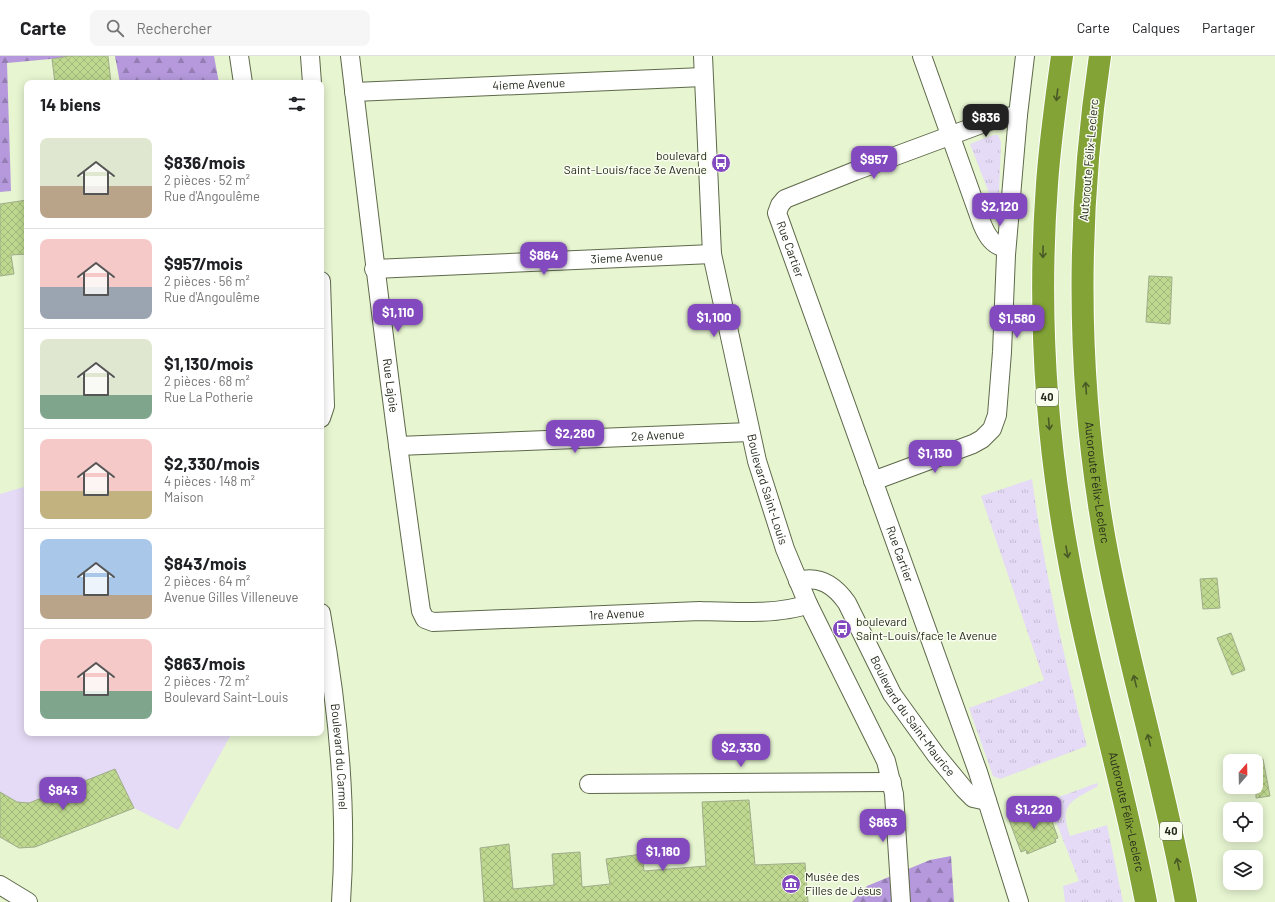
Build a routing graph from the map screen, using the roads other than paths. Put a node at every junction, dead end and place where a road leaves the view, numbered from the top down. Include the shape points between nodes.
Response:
1 (239, 56) edge
2 (310, 56) edge
3 (350, 56) edge
4 (703, 56) edge
5 (922, 56) edge
6 (1025, 56) edge
7 (1062, 56) edge
8 (1100, 56) edge
9 (703, 77) junction
10 (243, 80) edge
11 (312, 80) edge
12 (354, 92) junction
13 (1018, 115) junction
14 (950, 134) junction
15 (1006, 248) junction
16 (712, 254) junction
17 (374, 269) junction
18 (324, 375) edge
19 (324, 409) edge
20 (750, 432) junction
21 (398, 446) junction
22 (873, 481) junction
23 (798, 581) junction
24 (808, 604) junction
25 (425, 619) joint
26 (324, 634) edge
27 (892, 782) junction
28 (589, 784) dead end
29 (987, 801) junction
30 (0, 885) edge
31 (28, 902) edge
32 (341, 902) edge
33 (901, 902) edge
34 (1019, 902) edge
35 (1146, 902) edge
36 (1186, 902) edge

1 - 10 street
2 - 11 street
3 - 12 street, Rue Lajoie
4 - 9 street, Boulevard Saint-Louis
5 - 14 street
6 - 13 street
7 -> 35 highway, Autoroute Félix-Leclerc / 40 via 1045,206 1043,298 1052,454 1066,543
36 -> 8 highway, Autoroute Félix-Leclerc / 40 via 1105,541 1085,386 1082,317 1084,207
9 - 12 street, 4ieme Avenue
9 - 16 street, Boulevard Saint-Louis
12 - 17 street, Rue Lajoie
13 - 14 street via 994,118
13 - 15 street
14 - 15 street via 986,233 995,245
14 - 22 street, Rue Cartier via 785,199 778,208 778,217
15 - 22 street via 1002,352 995,425 985,436 972,444
16 - 17 street, 3ieme Avenue
16 - 20 street, Boulevard Saint-Louis
17 - 21 street, Rue Lajoie
18 - 19 street
20 - 21 street, 2e Avenue
20 - 23 street, Boulevard Saint-Louis via 764,485
21 - 25 street, Rue Lajoie via 421,611
22 - 29 street, Rue Cartier
23 - 24 street, Boulevard Saint-Louis
23 - 29 street, Boulevard du Saint-Maurice via 817,580 838,591 847,603 892,694 906,716 967,793 978,800
24 - 25 street, 1re Avenue via 785,610 433,622
24 - 27 street, Boulevard Saint-Louis via 879,745
26 - 32 street, Boulevard du Carmel via 340,749 344,828
27 - 28 street
27 - 33 street, Boulevard Saint-Louis
29 - 34 street, Rue Cartier
30 - 31 street

